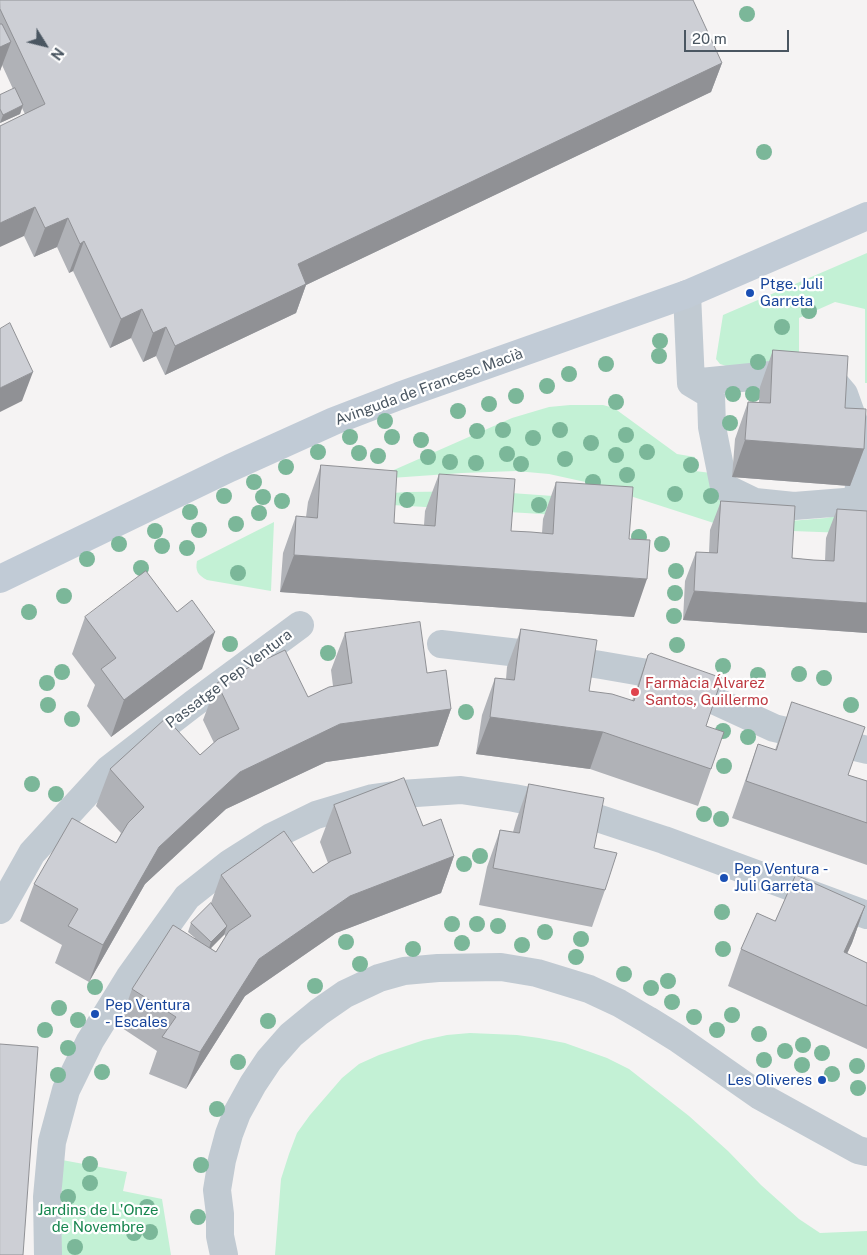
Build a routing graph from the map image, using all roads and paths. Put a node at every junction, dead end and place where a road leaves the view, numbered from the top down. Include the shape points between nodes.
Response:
1 (867, 216) edge
2 (687, 294) junction
3 (690, 383) junction
4 (0, 579) edge
5 (300, 625) dead end
6 (442, 644) dead end
7 (867, 750) edge
8 (0, 910) edge
9 (867, 915) edge
10 (867, 1152) edge
11 (48, 1255) edge
12 (224, 1255) edge

1 - 2 street, Avinguda de Francesc Macià
2 - 3 street
2 - 4 street, Avinguda de Francesc Macià via 334,421
3 - 3 street via 711,395 712,427 724,488 755,502 794,506 857,501 864,450 844,394 828,375 791,373
5 - 8 street, Passatge Pep Ventura via 109,769 32,853
6 - 7 street via 659,675 774,728
9 - 11 street via 570,808 461,790 372,798 316,815 262,842 187,897 129,978 90,1041 66,1090 52,1142 47,1197
10 - 12 street via 760,1096 648,1020 589,989 538,973 501,967 404,971 379,978 345,994 319,1012 291,1035 253,1084 237,1113 222,1160 217,1190

